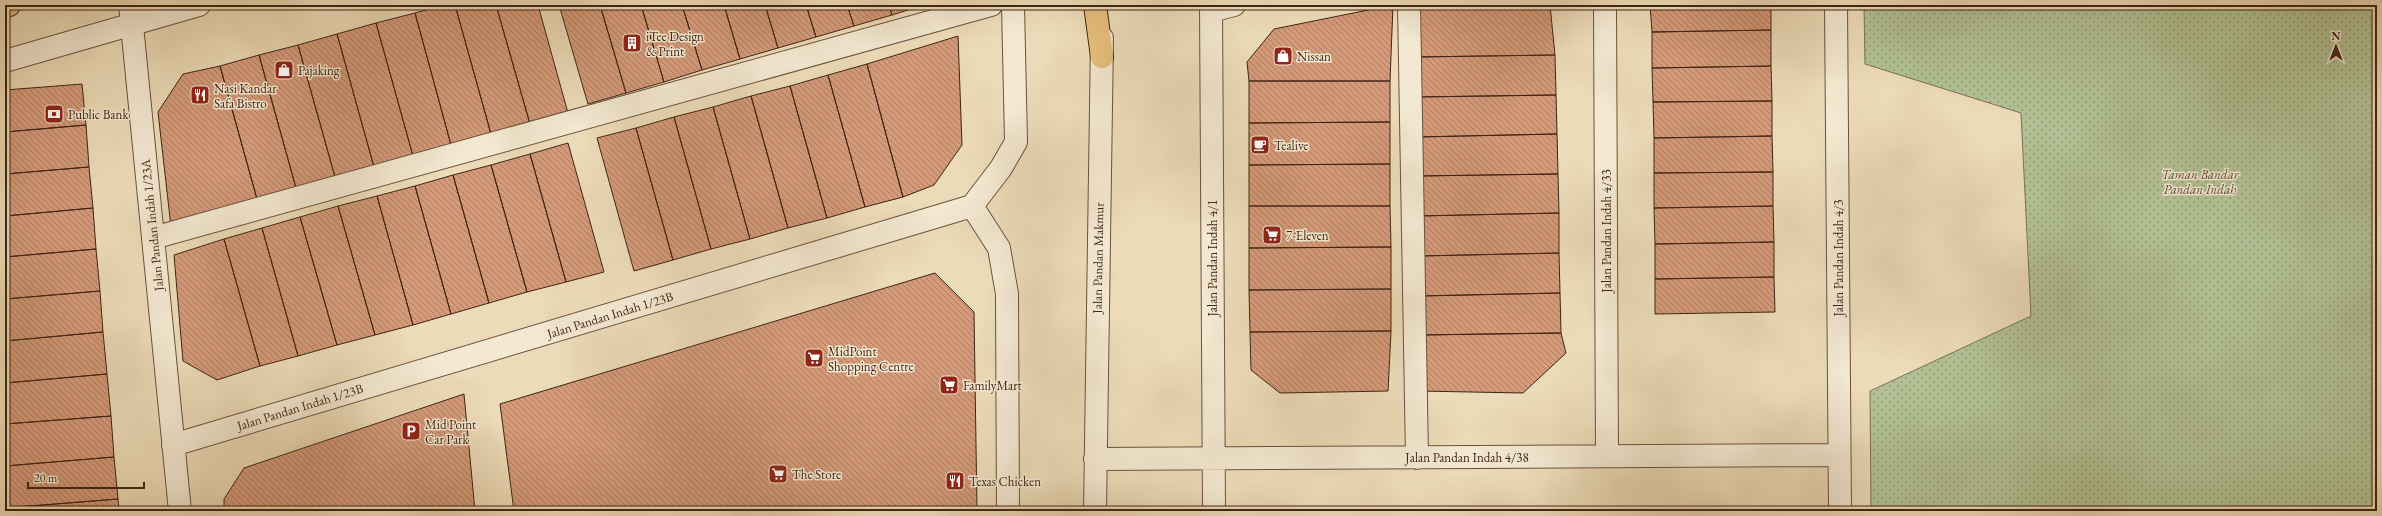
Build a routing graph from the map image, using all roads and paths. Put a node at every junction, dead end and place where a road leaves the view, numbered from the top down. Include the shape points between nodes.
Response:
1 (9, 5) edge
2 (199, 5) edge
3 (991, 5) edge
4 (1013, 5) edge
5 (1095, 5) edge
6 (1102, 5) edge
7 (1234, 5) edge
8 (1409, 5) edge
9 (1605, 5) edge
10 (1836, 5) edge
11 (5, 6) edge
12 (1211, 8) edge
13 (131, 14) edge
14 (1102, 57) junction
15 (5, 61) edge
16 (972, 206) junction
17 (153, 238) junction
18 (173, 445) junction
19 (1840, 455) junction
20 (1607, 456) junction
21 (1214, 458) junction
22 (1417, 458) junction
23 (1095, 459) junction
24 (180, 511) edge
25 (1008, 511) edge
26 (1095, 511) edge
27 (1214, 511) edge
28 (1840, 511) edge

1 - 11 main road
2 - 13 street
3 - 17 street
4 - 16 street via 1016,142 1002,168
5 - 14 main road
6 - 14 street, Jalan Pandan Makmur
7 - 12 street
8 - 22 street
9 - 20 street, Jalan Pandan Indah 4/33
10 - 19 street, Jalan Pandan Indah 4/3
12 - 21 street, Jalan Pandan Indah 4/1
13 - 15 street
13 - 17 street, Jalan Pandan Indah 1/23A
14 - 23 street, Jalan Pandan Makmur
16 - 18 street, Jalan Pandan Indah 1/23B
16 - 25 street via 999,248 1007,294
17 - 18 street, Jalan Pandan Indah 1/23A
18 - 24 street, Jalan Pandan Indah 1/23A
19 - 20 street, Jalan Pandan Indah 4/38
19 - 28 street, Jalan Pandan Indah 4/3
20 - 22 street, Jalan Pandan Indah 4/38
21 - 22 street, Jalan Pandan Indah 4/38
21 - 23 street, Jalan Pandan Indah 4/38
21 - 27 street, Jalan Pandan Indah 4/1
23 - 26 street, Jalan Pandan Makmur

